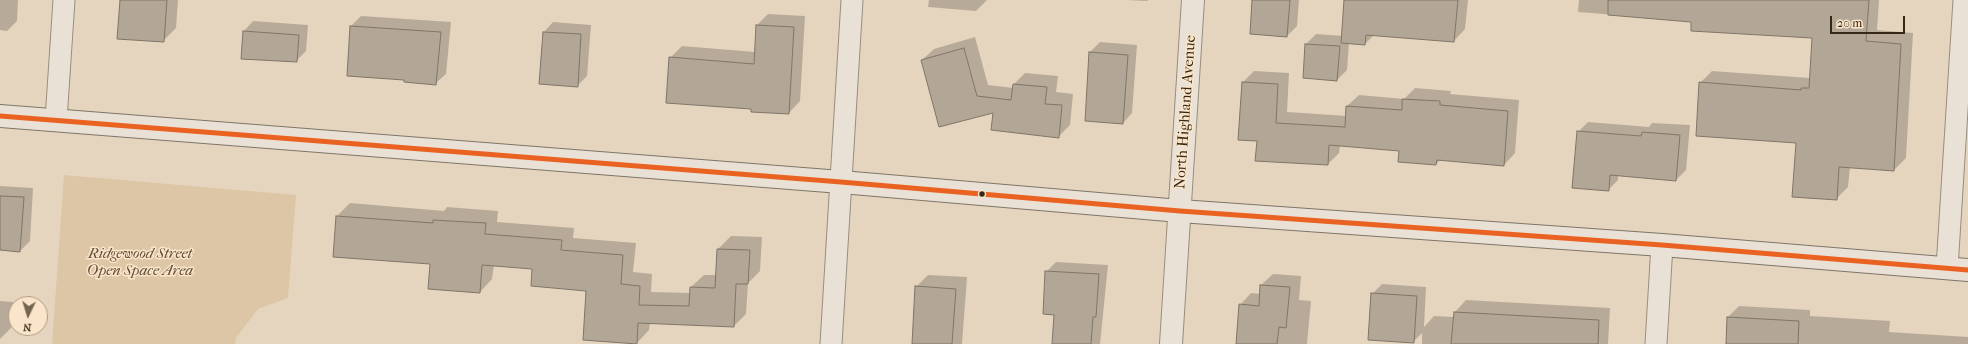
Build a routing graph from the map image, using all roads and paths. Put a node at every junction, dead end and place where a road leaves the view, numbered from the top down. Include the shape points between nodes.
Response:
1 (64, 0) edge
2 (852, 0) edge
3 (1193, 0) edge
4 (1964, 0) edge
5 (0, 116) edge
6 (56, 120) junction
7 (841, 182) junction
8 (1180, 211) junction
9 (1662, 245) junction
10 (1958, 269) edge
11 (831, 344) edge
12 (1171, 344) edge
13 (1656, 344) edge

1 - 6 street
2 - 7 street
3 - 8 main road, North Highland Avenue
4 - 10 street
5 - 6 main road
6 - 7 main road
7 - 8 main road
7 - 11 street
8 - 9 main road
8 - 12 main road, North Highland Avenue
9 - 10 main road
9 - 13 street

